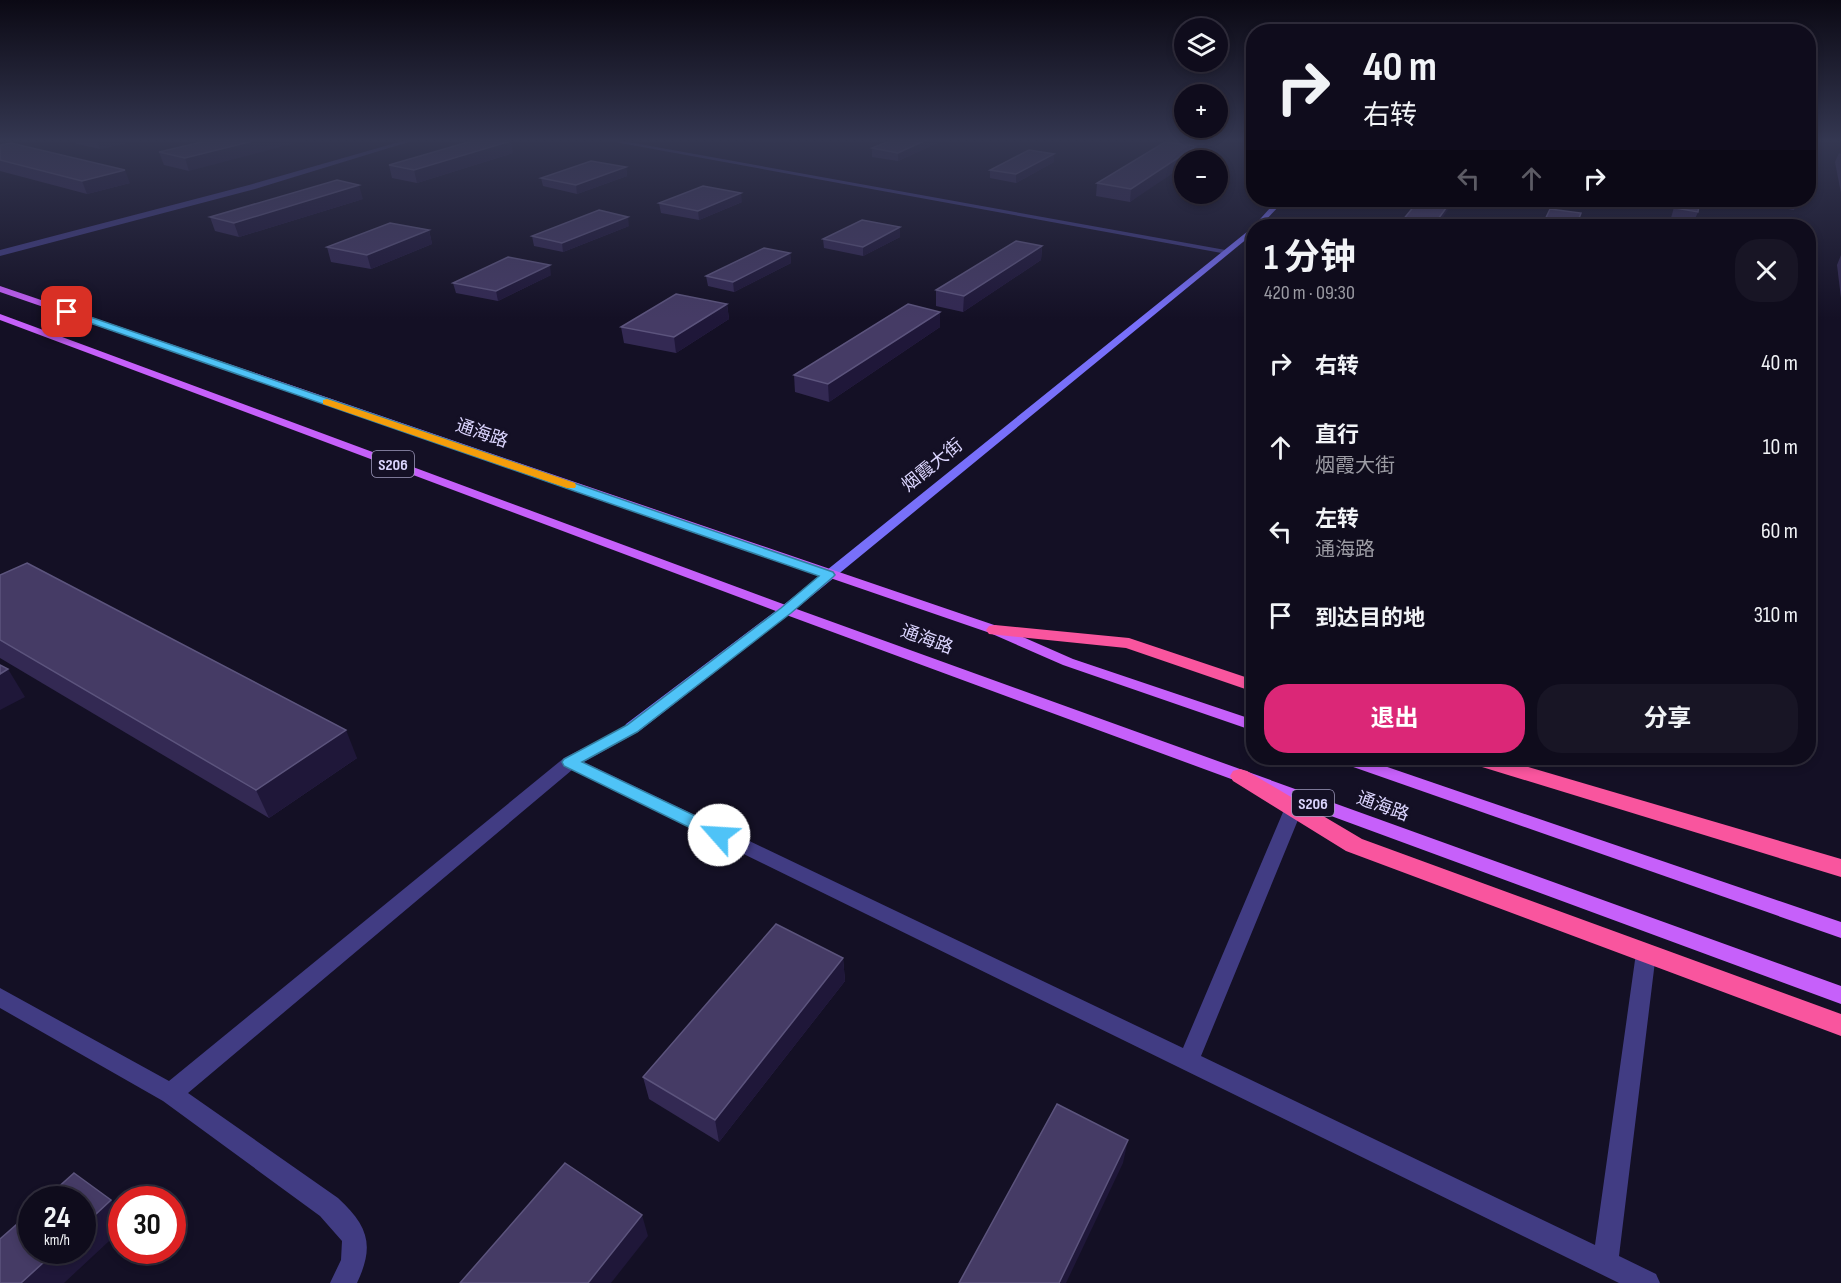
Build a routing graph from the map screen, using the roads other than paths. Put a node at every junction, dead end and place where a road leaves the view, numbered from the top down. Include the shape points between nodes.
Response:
1 (203, 200) edge
2 (941, 200) edge
3 (1274, 207) edge
4 (1263, 219) edge
5 (1246, 235) edge
6 (1227, 251) junction
7 (0, 253) edge
8 (0, 289) edge
9 (0, 317) edge
10 (828, 575) junction
11 (786, 610) junction
12 (995, 630) junction
13 (1246, 683) edge
14 (1246, 723) edge
15 (632, 728) joint
16 (570, 762) junction
17 (1365, 765) edge
18 (1499, 765) edge
19 (1240, 776) joint
20 (1296, 803) junction
21 (1841, 868) edge
22 (1841, 930) edge
23 (1646, 953) junction
24 (1841, 995) edge
25 (0, 997) edge
26 (1841, 1025) edge
27 (1188, 1061) junction
28 (171, 1094) junction
29 (1605, 1262) junction
30 (343, 1283) edge
31 (1647, 1283) edge

1 - 7 street
2 - 6 street
3 - 4 main road, 烟霞大街
5 - 6 main road, 烟霞大街
6 - 10 main road, 烟霞大街
8 - 10 main road, 通海路 / S206
9 - 11 main road, 通海路 / S206
10 - 11 main road, 烟霞大街
10 - 12 main road, 通海路 / S206
11 - 15 main road, 烟霞大街
11 - 19 main road, 通海路 / S206
12 - 13 highway via 1129,643
12 - 14 main road, 通海路 / S206 via 1068,662
15 - 16 street
16 - 27 street
16 - 28 street
17 - 22 main road, 通海路
18 - 21 highway
19 - 20 highway
20 - 23 highway via 1354,845
20 - 24 main road, 通海路 / S206
20 - 27 street
23 - 26 highway
23 - 29 street
25 - 28 street
27 - 29 street
28 - 30 street via 348,1224 357,1244
29 - 31 street

